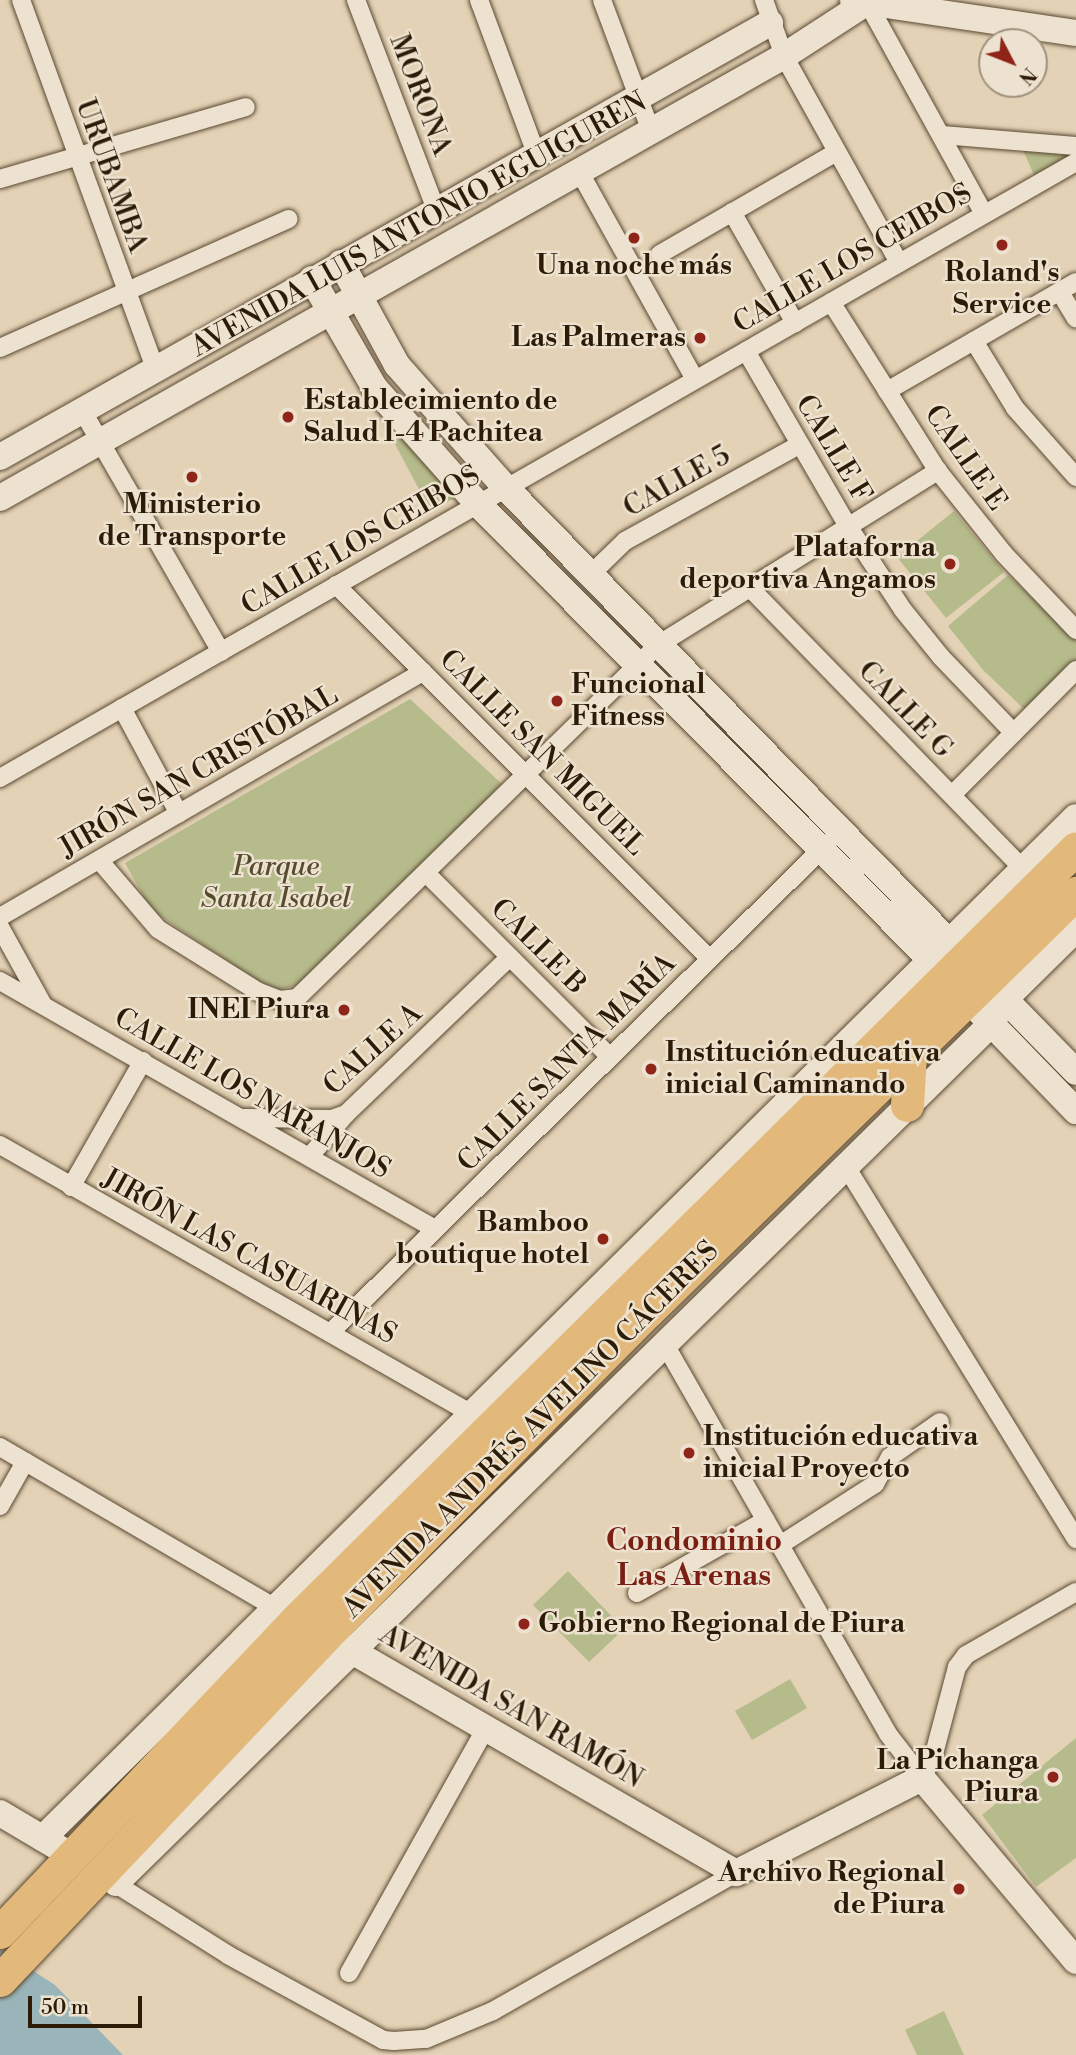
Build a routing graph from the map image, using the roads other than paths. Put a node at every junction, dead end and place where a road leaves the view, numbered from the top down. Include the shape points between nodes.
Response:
1 (21, 0) edge
2 (356, 0) edge
3 (479, 0) edge
4 (602, 0) edge
5 (860, 1) edge
6 (767, 11) edge
7 (1076, 33) edge
8 (784, 56) junction
9 (637, 97) junction
10 (246, 107) dead end
11 (651, 131) junction
12 (942, 135) junction
13 (1076, 146) edge
14 (837, 152) junction
15 (536, 153) junction
16 (75, 157) junction
17 (1076, 162) edge
18 (579, 171) junction
19 (0, 179) edge
20 (436, 210) junction
21 (732, 212) junction
22 (984, 214) junction
23 (289, 219) dead end
24 (660, 254) dead end
25 (341, 263) junction
26 (899, 263) junction
27 (312, 279) junction
28 (1076, 282) edge
29 (125, 292) junction
30 (1060, 292) junction
31 (356, 296) junction
32 (831, 302) junction
33 (329, 311) junction
34 (1076, 318) edge
35 (795, 323) junction
36 (974, 341) junction
37 (0, 348) edge
38 (746, 351) junction
39 (155, 369) junction
40 (695, 379) junction
41 (887, 391) junction
42 (82, 411) junction
43 (99, 442) junction
44 (799, 445) junction
45 (0, 457) edge
46 (938, 471) junction
47 (1076, 477) edge
48 (506, 488) junction
49 (0, 498) edge
50 (478, 504) junction
51 (848, 526) junction
52 (589, 576) junction
53 (336, 585) junction
54 (749, 587) junction
55 (1076, 630) edge
56 (658, 645) junction
57 (220, 652) junction
58 (635, 667) junction
59 (1076, 670) edge
60 (423, 672) junction
61 (122, 708) junction
62 (1014, 733) junction
63 (526, 775) junction
64 (0, 778) edge
65 (952, 795) junction
66 (179, 814) junction
67 (1076, 817) edge
68 (831, 840) junction
69 (1076, 848) edge
70 (99, 860) junction
71 (1023, 869) junction
72 (428, 875) junction
73 (1076, 893) edge
74 (0, 917) edge
75 (0, 927) edge
76 (1076, 929) edge
77 (510, 957) junction
78 (710, 959) junction
79 (964, 973) junction
80 (0, 981) edge
81 (43, 1005) junction
82 (992, 1023) junction
83 (911, 1054) junction
84 (610, 1057) junction
85 (144, 1061) junction
86 (1076, 1072) edge
87 (907, 1105) junction
88 (1076, 1111) edge
89 (346, 1114) junction
90 (245, 1118) junction
91 (0, 1145) edge
92 (310, 1156) junction
93 (845, 1165) junction
94 (71, 1187) junction
95 (435, 1230) junction
96 (330, 1333) junction
97 (663, 1341) junction
98 (472, 1414) junction
99 (940, 1422) dead end
100 (0, 1447) edge
101 (25, 1462) junction
102 (0, 1506) edge
103 (766, 1520) junction
104 (1076, 1539) edge
105 (780, 1545) junction
106 (637, 1592) dead end
107 (1076, 1592) edge
108 (286, 1614) junction
109 (338, 1643) junction
110 (486, 1728) junction
111 (922, 1778) junction
112 (0, 1813) edge
113 (43, 1838) junction
114 (71, 1856) junction
115 (736, 1873) junction
116 (107, 1879) junction
117 (10, 1921) edge
118 (1076, 1961) edge
119 (349, 1973) dead end
120 (0, 1980) edge

1 - 16 street, URUBAMBA
2 - 20 street, MORONA
3 - 15 street
4 - 9 street
5 - 7 street
5 - 8 street, AVENIDA LUIS ANTONIO EGUIGUREN
5 - 12 street
6 - 8 street
6 - 9 street, AVENIDA LUIS ANTONIO EGUIGUREN
8 - 11 street, AVENIDA LUIS ANTONIO EGUIGUREN
8 - 14 street
9 - 11 street
9 - 15 street, AVENIDA LUIS ANTONIO EGUIGUREN
10 - 16 street
11 - 18 street, AVENIDA LUIS ANTONIO EGUIGUREN
12 - 13 street
12 - 22 street
14 - 21 street
14 - 26 street
15 - 20 street, AVENIDA LUIS ANTONIO EGUIGUREN
16 - 19 street
16 - 29 street, URUBAMBA
17 - 22 street, CALLE LOS CEIBOS
18 - 31 street, AVENIDA LUIS ANTONIO EGUIGUREN
18 - 40 street
20 - 25 street, AVENIDA LUIS ANTONIO EGUIGUREN
21 - 24 street
21 - 35 street
22 - 26 street, CALLE LOS CEIBOS
23 - 29 street
25 - 27 street, AVENIDA LUIS ANTONIO EGUIGUREN
25 - 31 street
26 - 32 street, CALLE LOS CEIBOS
27 - 33 street
27 - 39 street, AVENIDA LUIS ANTONIO EGUIGUREN
28 - 30 street
29 - 37 street
29 - 39 street, URUBAMBA
30 - 34 street
30 - 36 street
31 - 33 street, AVENIDA LUIS ANTONIO EGUIGUREN
31 - 48 street via 397,365
32 - 35 street, CALLE LOS CEIBOS
32 - 41 street, CALLE E
33 - 43 street, AVENIDA LUIS ANTONIO EGUIGUREN
33 - 50 street via 374,387
35 - 38 street, CALLE LOS CEIBOS
36 - 41 street
36 - 47 street via 1015,408
38 - 40 street, CALLE LOS CEIBOS
38 - 44 street, CALLE F
39 - 42 street, AVENIDA LUIS ANTONIO EGUIGUREN
40 - 48 street, CALLE LOS CEIBOS
41 - 46 street, CALLE E
42 - 43 street
42 - 45 street, AVENIDA LUIS ANTONIO EGUIGUREN
43 - 49 street, AVENIDA LUIS ANTONIO EGUIGUREN
43 - 57 street
44 - 51 street, CALLE F
44 - 52 street, CALLE 5 via 625,541
46 - 51 street
46 - 55 street, CALLE E via 996,545
48 - 50 street, CALLE LOS CEIBOS
48 - 52 street
50 - 53 street, CALLE LOS CEIBOS
50 - 58 street
51 - 54 street
51 - 62 street, CALLE F via 918,630
52 - 56 street
53 - 57 street, CALLE LOS CEIBOS
53 - 60 street, CALLE SAN MIGUEL
54 - 56 street
54 - 65 street, CALLE G
56 - 58 street
56 - 68 street
57 - 61 street, CALLE LOS CEIBOS
58 - 63 street
58 - 68 street
59 - 62 street
60 - 63 street, CALLE SAN MIGUEL
60 - 66 street, JIRÓN SAN CRISTÓBAL
61 - 64 street, CALLE LOS CEIBOS
61 - 66 street
62 - 65 street
63 - 72 street
63 - 78 street, CALLE SAN MIGUEL
65 - 71 street, CALLE G
66 - 70 street, JIRÓN SAN CRISTÓBAL
67 - 71 street, AVENIDA ANDRÉS AVELINO CÁCERES
68 - 78 street, CALLE SANTA MARÍA
68 - 79 street
69 - 79 highway, AVENIDA ANDRÉS AVELINO CÁCERES
70 - 72 street via 149,923 279,1000 309,991
70 - 74 street, JIRÓN SAN CRISTÓBAL
71 - 79 street, AVENIDA ANDRÉS AVELINO CÁCERES
72 - 77 street, CALLE B
73 - 79 highway, AVENIDA ANDRÉS AVELINO CÁCERES
75 - 81 street
76 - 79 street, AVENIDA ANDRÉS AVELINO CÁCERES
77 - 84 street, CALLE B
77 - 89 street, CALLE A
78 - 84 street, CALLE SANTA MARÍA
79 - 82 street
79 - 83 highway, AVENIDA ANDRÉS AVELINO CÁCERES
79 - 86 street
79 - 98 street, AVENIDA ANDRÉS AVELINO CÁCERES
79 - 108 highway, AVENIDA ANDRÉS AVELINO CÁCERES
80 - 81 street, CALLE LOS NARANJOS
81 - 85 street, CALLE LOS NARANJOS
82 - 87 street, AVENIDA ANDRÉS AVELINO CÁCERES
82 - 88 street
83 - 87 highway
83 - 109 highway, AVENIDA ANDRÉS AVELINO CÁCERES
84 - 95 street, CALLE SANTA MARÍA
85 - 90 street, CALLE LOS NARANJOS
85 - 94 street
87 - 93 street, AVENIDA ANDRÉS AVELINO CÁCERES
89 - 90 street, CALLE A via 332,1119
89 - 92 street
90 - 92 street, CALLE LOS NARANJOS
91 - 94 street, JIRÓN LAS CASUARINAS
92 - 95 street, CALLE LOS NARANJOS
93 - 97 street, AVENIDA ANDRÉS AVELINO CÁCERES
93 - 104 street
94 - 96 street, JIRÓN LAS CASUARINAS
95 - 96 street, CALLE SANTA MARÍA
96 - 98 street, JIRÓN LAS CASUARINAS
97 - 103 street
97 - 109 street, AVENIDA ANDRÉS AVELINO CÁCERES
98 - 108 street, AVENIDA ANDRÉS AVELINO CÁCERES
99 - 105 street via 890,1457 875,1484
100 - 101 street, AVENIDA SAN RAMÓN
101 - 102 street
101 - 108 street, AVENIDA SAN RAMÓN
103 - 105 street
103 - 106 street
105 - 111 street via 888,1734
107 - 111 street via 966,1655 957,1667 934,1754
108 - 109 street, AVENIDA SAN RAMÓN
108 - 113 street, AVENIDA ANDRÉS AVELINO CÁCERES
108 - 114 highway, AVENIDA ANDRÉS AVELINO CÁCERES
109 - 110 street, AVENIDA SAN RAMÓN
109 - 116 highway, AVENIDA ANDRÉS AVELINO CÁCERES
110 - 115 street, AVENIDA SAN RAMÓN
110 - 119 street
111 - 115 street
111 - 118 street
112 - 113 street
113 - 114 street
114 - 117 highway, AVENIDA ANDRÉS AVELINO CÁCERES
115 - 116 street via 493,2011 426,2039 394,2041 383,2040 228,1955
116 - 120 highway, AVENIDA ANDRÉS AVELINO CÁCERES via 46,1930

